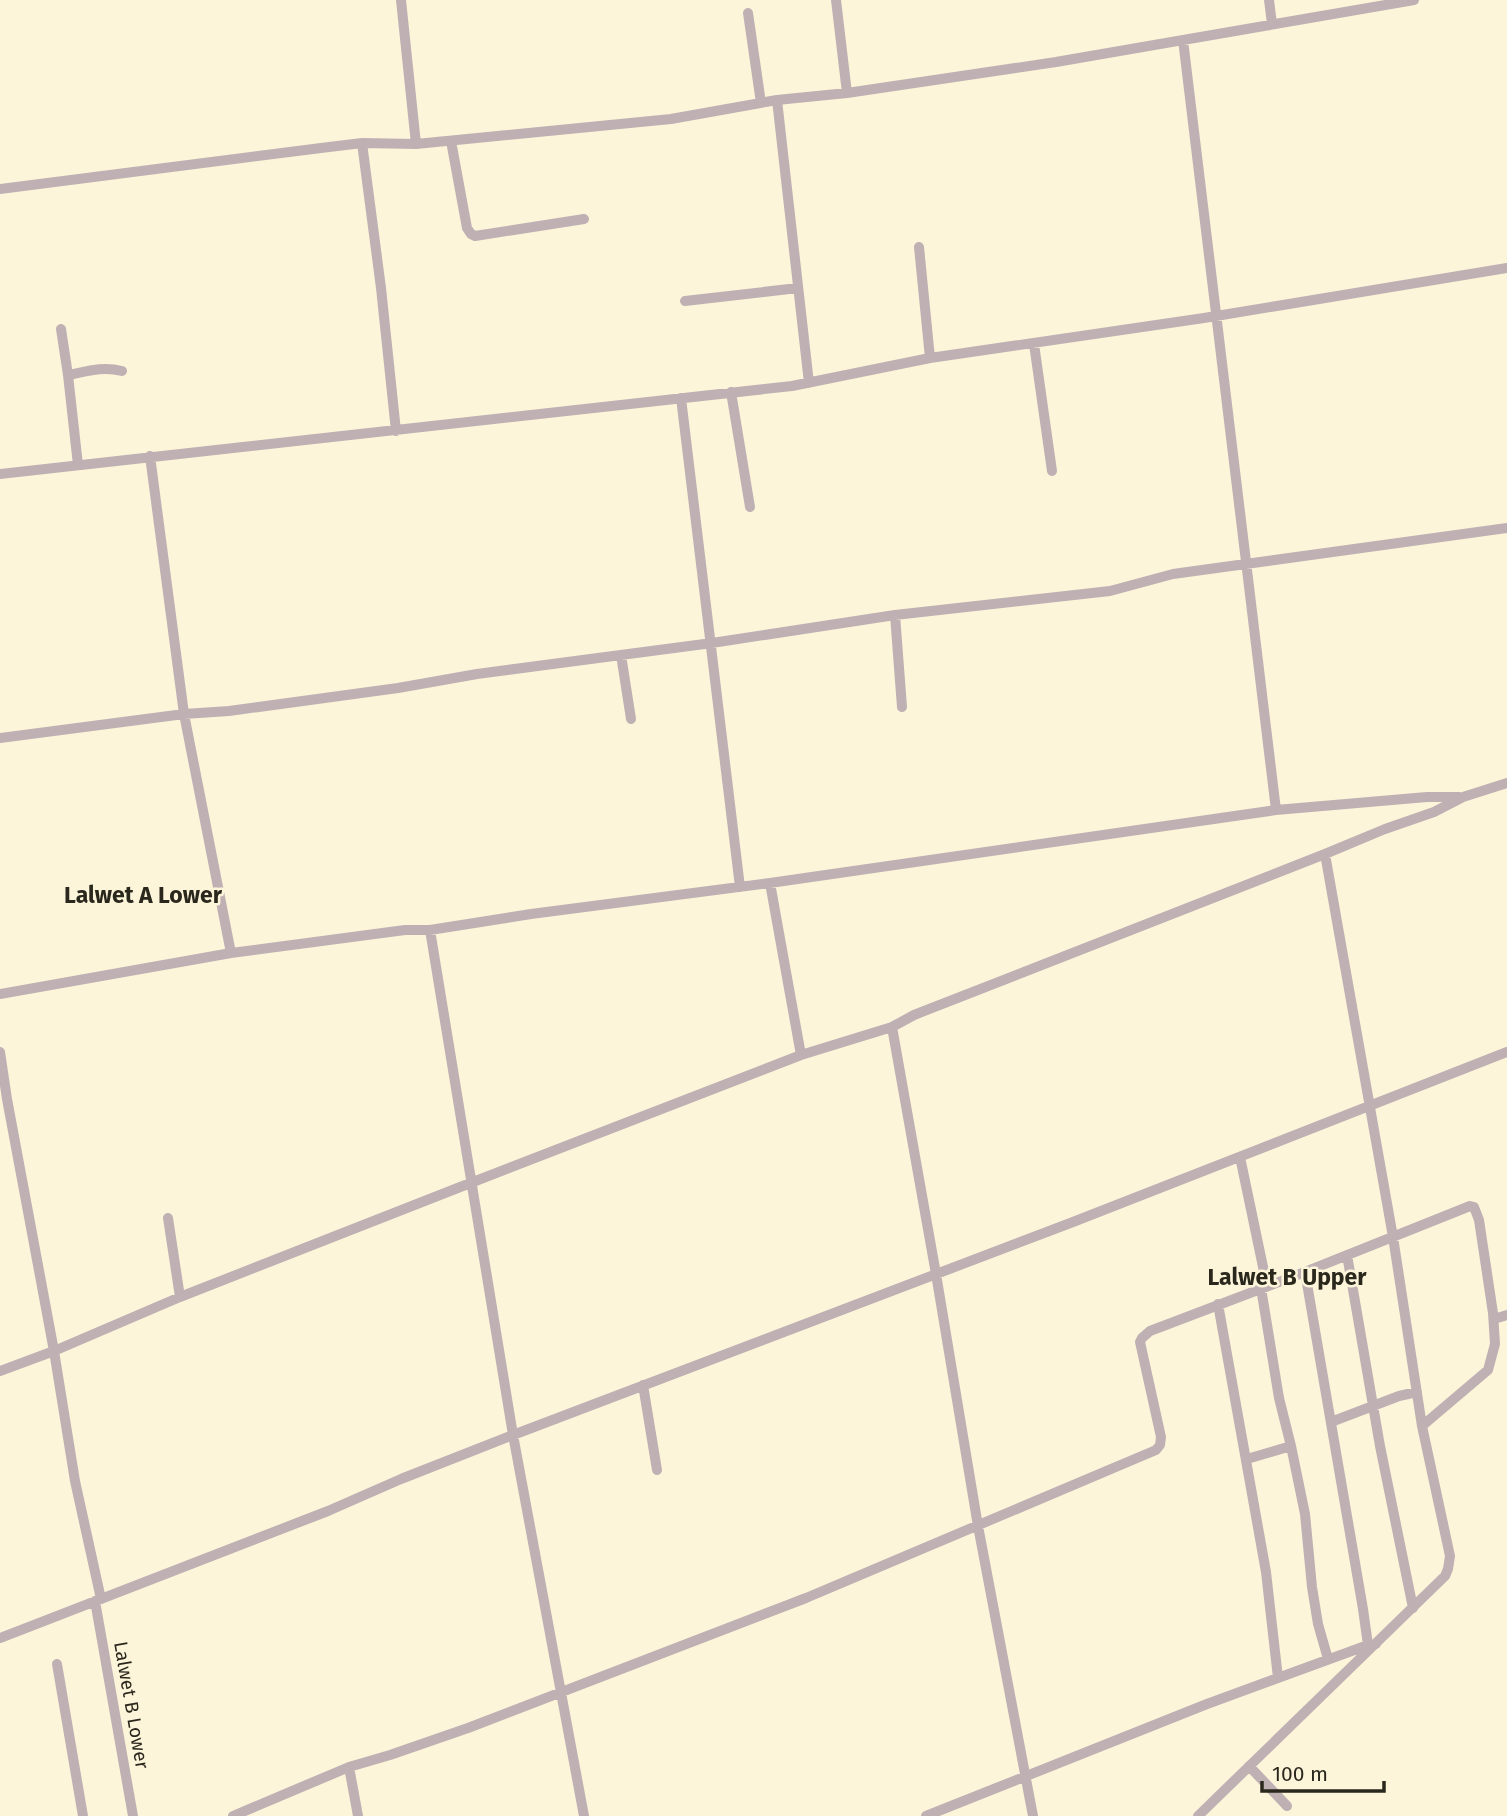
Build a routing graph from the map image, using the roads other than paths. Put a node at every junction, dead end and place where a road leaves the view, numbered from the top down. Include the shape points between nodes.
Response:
1 (401, 0) edge
2 (836, 0) edge
3 (1269, 0) edge
4 (1414, 0) edge
5 (748, 13) dead end
6 (1272, 24) junction
7 (1184, 40) junction
8 (847, 93) junction
9 (777, 100) junction
10 (761, 103) junction
11 (452, 141) junction
12 (362, 144) junction
13 (416, 144) junction
14 (0, 188) edge
15 (584, 219) dead end
16 (919, 247) dead end
17 (1507, 268) edge
18 (798, 288) junction
19 (685, 301) dead end
20 (1216, 317) junction
21 (61, 329) dead end
22 (1034, 344) junction
23 (930, 358) junction
24 (122, 371) dead end
25 (68, 375) junction
26 (809, 383) junction
27 (731, 392) junction
28 (681, 398) junction
29 (397, 430) junction
30 (150, 456) junction
31 (78, 465) junction
32 (1052, 471) dead end
33 (0, 474) edge
34 (750, 507) dead end
35 (1507, 528) edge
36 (1247, 564) junction
37 (895, 615) junction
38 (712, 643) junction
39 (621, 655) junction
40 (902, 707) dead end
41 (184, 713) junction
42 (631, 719) dead end
43 (0, 738) edge
44 (1507, 783) edge
45 (1463, 797) junction
46 (1276, 810) junction
47 (1325, 855) junction
48 (770, 883) junction
49 (740, 887) junction
50 (430, 930) junction
51 (230, 953) junction
52 (0, 995) edge
53 (892, 1027) junction
54 (0, 1052) edge
55 (1507, 1052) edge
56 (801, 1055) junction
57 (4, 1100) edge
58 (1370, 1105) junction
59 (1240, 1157) junction
60 (473, 1182) junction
61 (168, 1218) dead end
62 (1393, 1237) junction
63 (1347, 1255) junction
64 (1305, 1272) junction
65 (936, 1274) junction
66 (1264, 1287) junction
67 (180, 1297) junction
68 (1218, 1304) junction
69 (1507, 1315) edge
70 (1493, 1318) junction
71 (54, 1351) junction
72 (0, 1371) edge
73 (643, 1385) junction
74 (1417, 1392) junction
75 (1374, 1406) junction
76 (1331, 1422) junction
77 (1422, 1426) junction
78 (513, 1435) junction
79 (1292, 1446) junction
80 (1247, 1459) junction
81 (657, 1471) dead end
82 (978, 1526) junction
83 (98, 1600) junction
84 (1413, 1608) junction
85 (0, 1637) edge
86 (1372, 1644) junction
87 (1328, 1660) junction
88 (57, 1664) dead end
89 (1278, 1678) junction
90 (561, 1691) junction
91 (1250, 1766) junction
92 (349, 1768) junction
93 (1026, 1777) junction
94 (1287, 1806) dead end
95 (83, 1816) edge
96 (133, 1816) edge
97 (233, 1816) edge
98 (358, 1816) edge
99 (584, 1816) edge
100 (926, 1816) edge
101 (1033, 1816) edge
102 (1198, 1816) edge

1 - 13 street
2 - 8 street
3 - 6 street
4 - 6 street
5 - 10 street
6 - 7 street
7 - 8 street
7 - 20 street
8 - 9 street
9 - 10 street
9 - 18 street
10 - 11 street via 671,119
11 - 13 street
11 - 15 street via 471,234
12 - 13 street
12 - 14 street
12 - 29 street
16 - 23 street
17 - 20 street
18 - 19 street
18 - 26 street
20 - 22 street
20 - 36 street
21 - 25 street
22 - 23 street
22 - 32 street
23 - 26 street
24 - 25 street via 108,368
25 - 31 street
26 - 27 street
27 - 28 street
27 - 34 street
28 - 29 street
28 - 38 street
29 - 30 street
30 - 31 street
30 - 41 street
31 - 33 street
35 - 36 street
36 - 37 street via 1172,574 1110,591
36 - 46 street
37 - 38 street
37 - 40 street
38 - 39 street
38 - 49 street
39 - 41 street via 242,710
39 - 42 street
41 - 43 street
41 - 51 street
44 - 45 street
45 - 46 street
45 - 47 street
46 - 48 street
47 - 53 street
47 - 58 street
48 - 49 street
48 - 56 street
49 - 50 street
50 - 51 street
50 - 60 street
51 - 52 street
53 - 56 street
53 - 65 street
54 - 57 street, Lalwet B Lower
55 - 58 street
56 - 60 street
57 - 71 street, Lalwet B Lower
58 - 59 street
58 - 62 street
59 - 65 street
59 - 66 street
60 - 67 street
60 - 78 street
61 - 67 street
62 - 63 street
62 - 70 street via 1474,1207
62 - 74 street
63 - 64 street
63 - 75 street
64 - 66 street
64 - 76 street
65 - 73 street
65 - 82 street
66 - 68 street
66 - 79 street via 1279,1398
67 - 71 street
68 - 80 street
68 - 82 street via 1158,1326 1140,1342 1161,1437 1156,1450
69 - 70 street
70 - 77 street via 1495,1344 1488,1370
71 - 72 street
71 - 83 street, Lalwet B Lower
73 - 78 street
73 - 81 street
74 - 75 street
74 - 77 street
75 - 76 street
75 - 84 street
76 - 86 street
77 - 84 street via 1450,1556 1446,1576
78 - 83 street
78 - 90 street
79 - 80 street
79 - 87 street via 1318,1625
80 - 89 street
82 - 90 street via 806,1598
82 - 93 street
83 - 85 street
83 - 96 street, Lalwet B Lower
84 - 86 street
86 - 87 street
86 - 91 street
87 - 89 street
88 - 95 street
89 - 93 street
90 - 92 street
90 - 99 street
91 - 94 street
91 - 102 street
92 - 97 street
92 - 98 street
93 - 100 street
93 - 101 street

